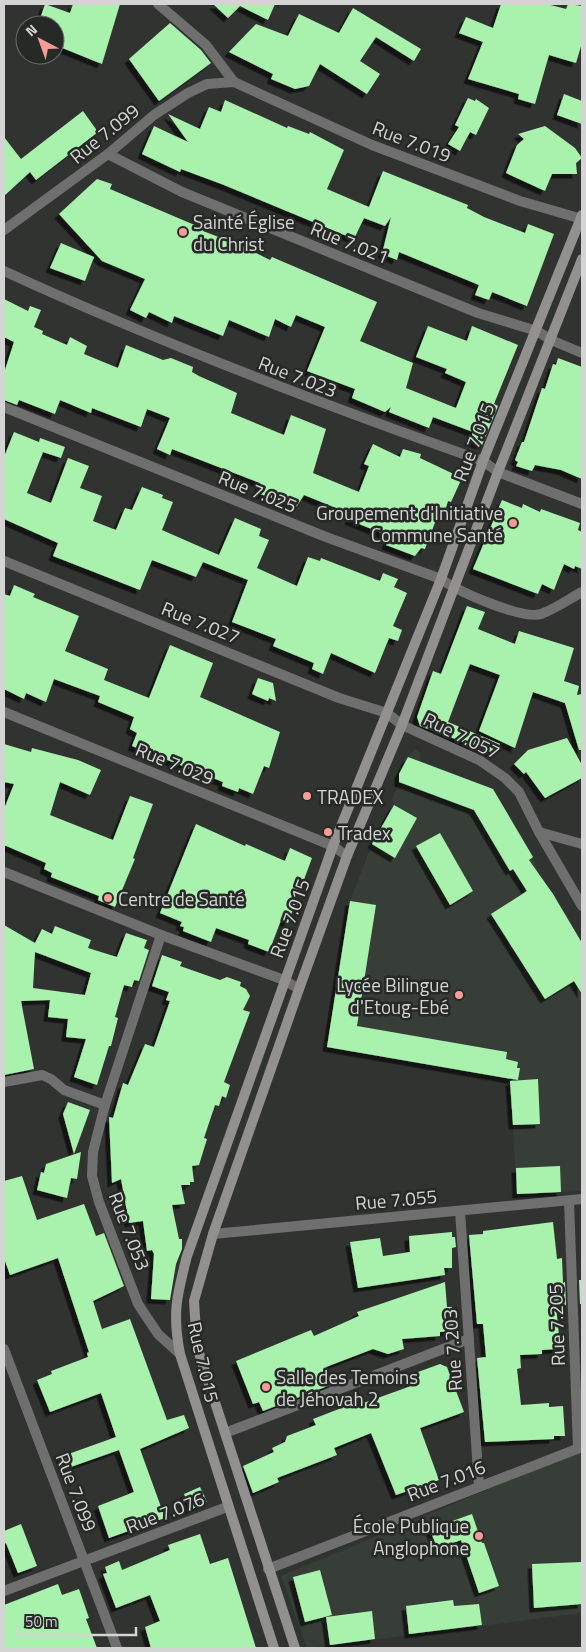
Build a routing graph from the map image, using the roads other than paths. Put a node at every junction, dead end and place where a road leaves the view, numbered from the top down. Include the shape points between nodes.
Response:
1 (158, 4) edge
2 (234, 82) junction
3 (108, 154) junction
4 (582, 218) edge
5 (4, 230) edge
6 (582, 260) edge
7 (4, 272) edge
8 (536, 331) junction
9 (550, 340) junction
10 (582, 353) edge
11 (4, 407) edge
12 (483, 461) junction
13 (498, 472) junction
14 (582, 504) edge
15 (4, 562) edge
16 (441, 579) junction
17 (454, 589) junction
18 (582, 592) edge
19 (4, 712) edge
20 (386, 713) junction
21 (402, 725) junction
22 (539, 832) junction
23 (582, 844) edge
24 (334, 846) junction
25 (347, 856) junction
26 (4, 872) edge
27 (582, 906) edge
28 (160, 935) junction
29 (284, 980) junction
30 (299, 989) junction
31 (4, 1082) edge
32 (105, 1105) junction
33 (582, 1199) edge
34 (568, 1201) junction
35 (460, 1210) junction
36 (213, 1234) junction
37 (469, 1339) junction
38 (4, 1349) edge
39 (180, 1354) junction
40 (225, 1433) junction
41 (580, 1447) edge
42 (479, 1486) junction
43 (227, 1507) junction
44 (84, 1562) junction
45 (268, 1569) junction
46 (4, 1591) edge
47 (117, 1648) edge
48 (274, 1648) edge
49 (295, 1648) edge

1 - 2 street via 206,45
2 - 3 street, Rue 7.099 via 207,84 188,94 154,116
2 - 4 street, Rue 7.019 via 372,145 520,201
3 - 5 street, Rue 7.099
3 - 8 street, Rue 7.021 via 191,195 478,313
4 - 8 main road, Rue 7.015
6 - 9 main road, Rue 7.015
7 - 12 street, Rue 7.023 via 236,371
8 - 9 street, Rue 7.021
8 - 12 main road, Rue 7.015
9 - 10 street, Rue 7.021
9 - 13 main road, Rue 7.015
11 - 16 street, Rue 7.025 via 326,537
12 - 13 street, Rue 7.023
12 - 16 main road, Rue 7.015
13 - 14 street, Rue 7.023
13 - 17 main road, Rue 7.015
15 - 20 street, Rue 7.027 via 339,698
16 - 17 street, Rue 7.025
16 - 20 main road, Rue 7.015
17 - 18 street, Rue 7.025 via 534,615 542,614
17 - 21 main road, Rue 7.015
19 - 24 street, Rue 7.029
20 - 21 street, Rue 7.027
20 - 24 main road, Rue 7.015
21 - 22 street, Rue 7.057 via 479,760 505,778 519,792
21 - 25 main road, Rue 7.015
22 - 23 street
22 - 27 street, Rue 7.057
24 - 25 street
24 - 29 main road, Rue 7.015
25 - 30 main road, Rue 7.015
26 - 28 street
28 - 29 street
28 - 32 street, Rue 7.053
29 - 30 street
29 - 39 main road, Rue 7.015 via 187,1256 175,1303 175,1330
30 - 36 main road, Rue 7.015
31 - 32 street via 42,1075 64,1090
32 - 39 street, Rue 7.053 via 92,1176 99,1202 146,1317 158,1334
33 - 34 street, Rue 7.055
34 - 35 street, Rue 7.055
34 - 41 street, Rue 7.205
35 - 36 street, Rue 7.055
35 - 37 street, Rue 7.203
36 - 40 main road, Rue 7.015 via 194,1301 194,1325 197,1347
37 - 40 street
37 - 42 street, Rue 7.203
38 - 44 street, Rue 7.099
39 - 43 main road, Rue 7.015
40 - 45 main road, Rue 7.015
41 - 42 street, Rue 7.016
42 - 45 street, Rue 7.016
43 - 44 street, Rue 7.076
43 - 48 main road, Rue 7.015
44 - 46 street, Rue 7.076
44 - 47 street, Rue 7.099
45 - 49 main road, Rue 7.015

